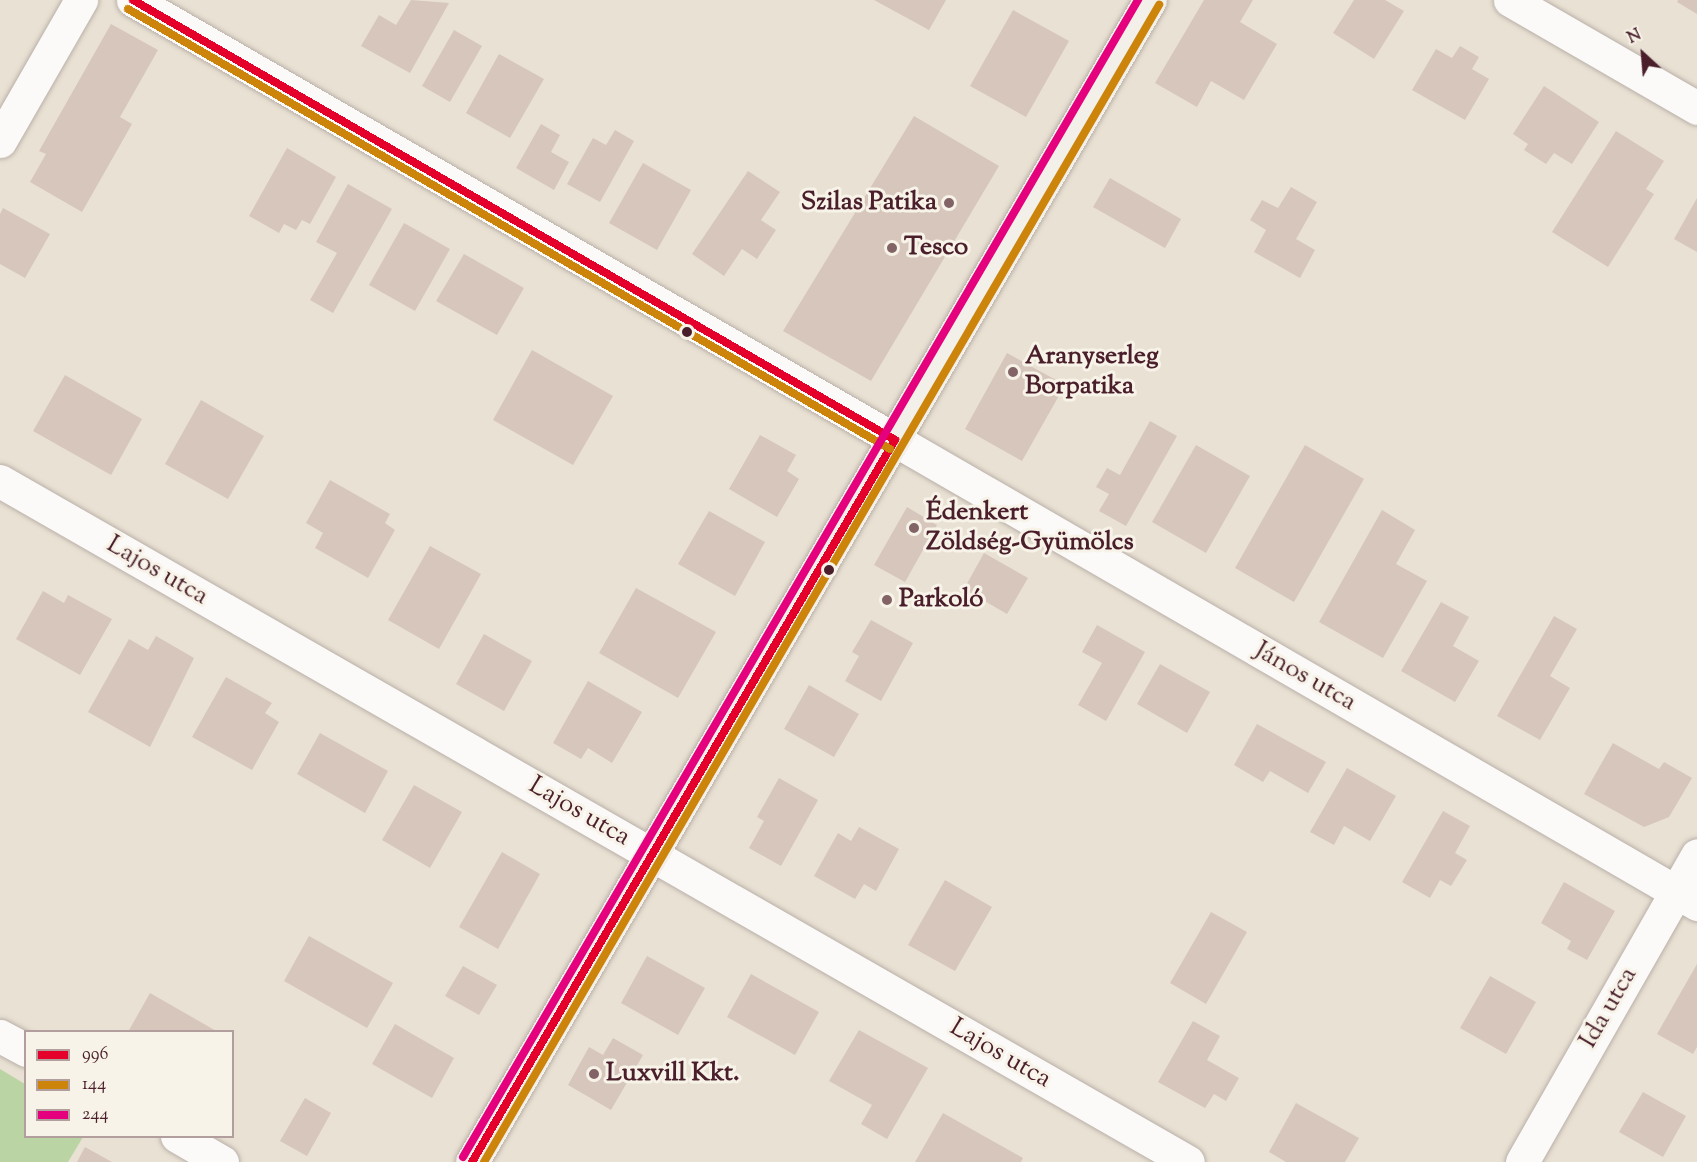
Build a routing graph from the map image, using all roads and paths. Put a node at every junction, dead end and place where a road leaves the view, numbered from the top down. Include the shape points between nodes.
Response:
1 (81, 0) edge
2 (133, 0) edge
3 (1150, 0) edge
4 (1510, 0) edge
5 (1697, 108) edge
6 (0, 141) edge
7 (895, 440) junction
8 (0, 481) edge
9 (650, 853) junction
10 (1697, 855) edge
11 (1686, 898) edge
12 (0, 1036) edge
13 (24, 1049) edge
14 (179, 1138) edge
15 (222, 1162) edge
16 (472, 1162) edge
17 (1188, 1162) edge
18 (1522, 1162) edge

1 - 6 street
2 - 7 street, János utca
3 - 7 main road
4 - 5 street
7 - 9 main road
7 - 11 street, János utca
8 - 9 street, Lajos utca
9 - 16 main road
9 - 17 street, Lajos utca
10 - 11 street, Ida utca
11 - 18 street, Ida utca
12 - 13 street
14 - 15 street

